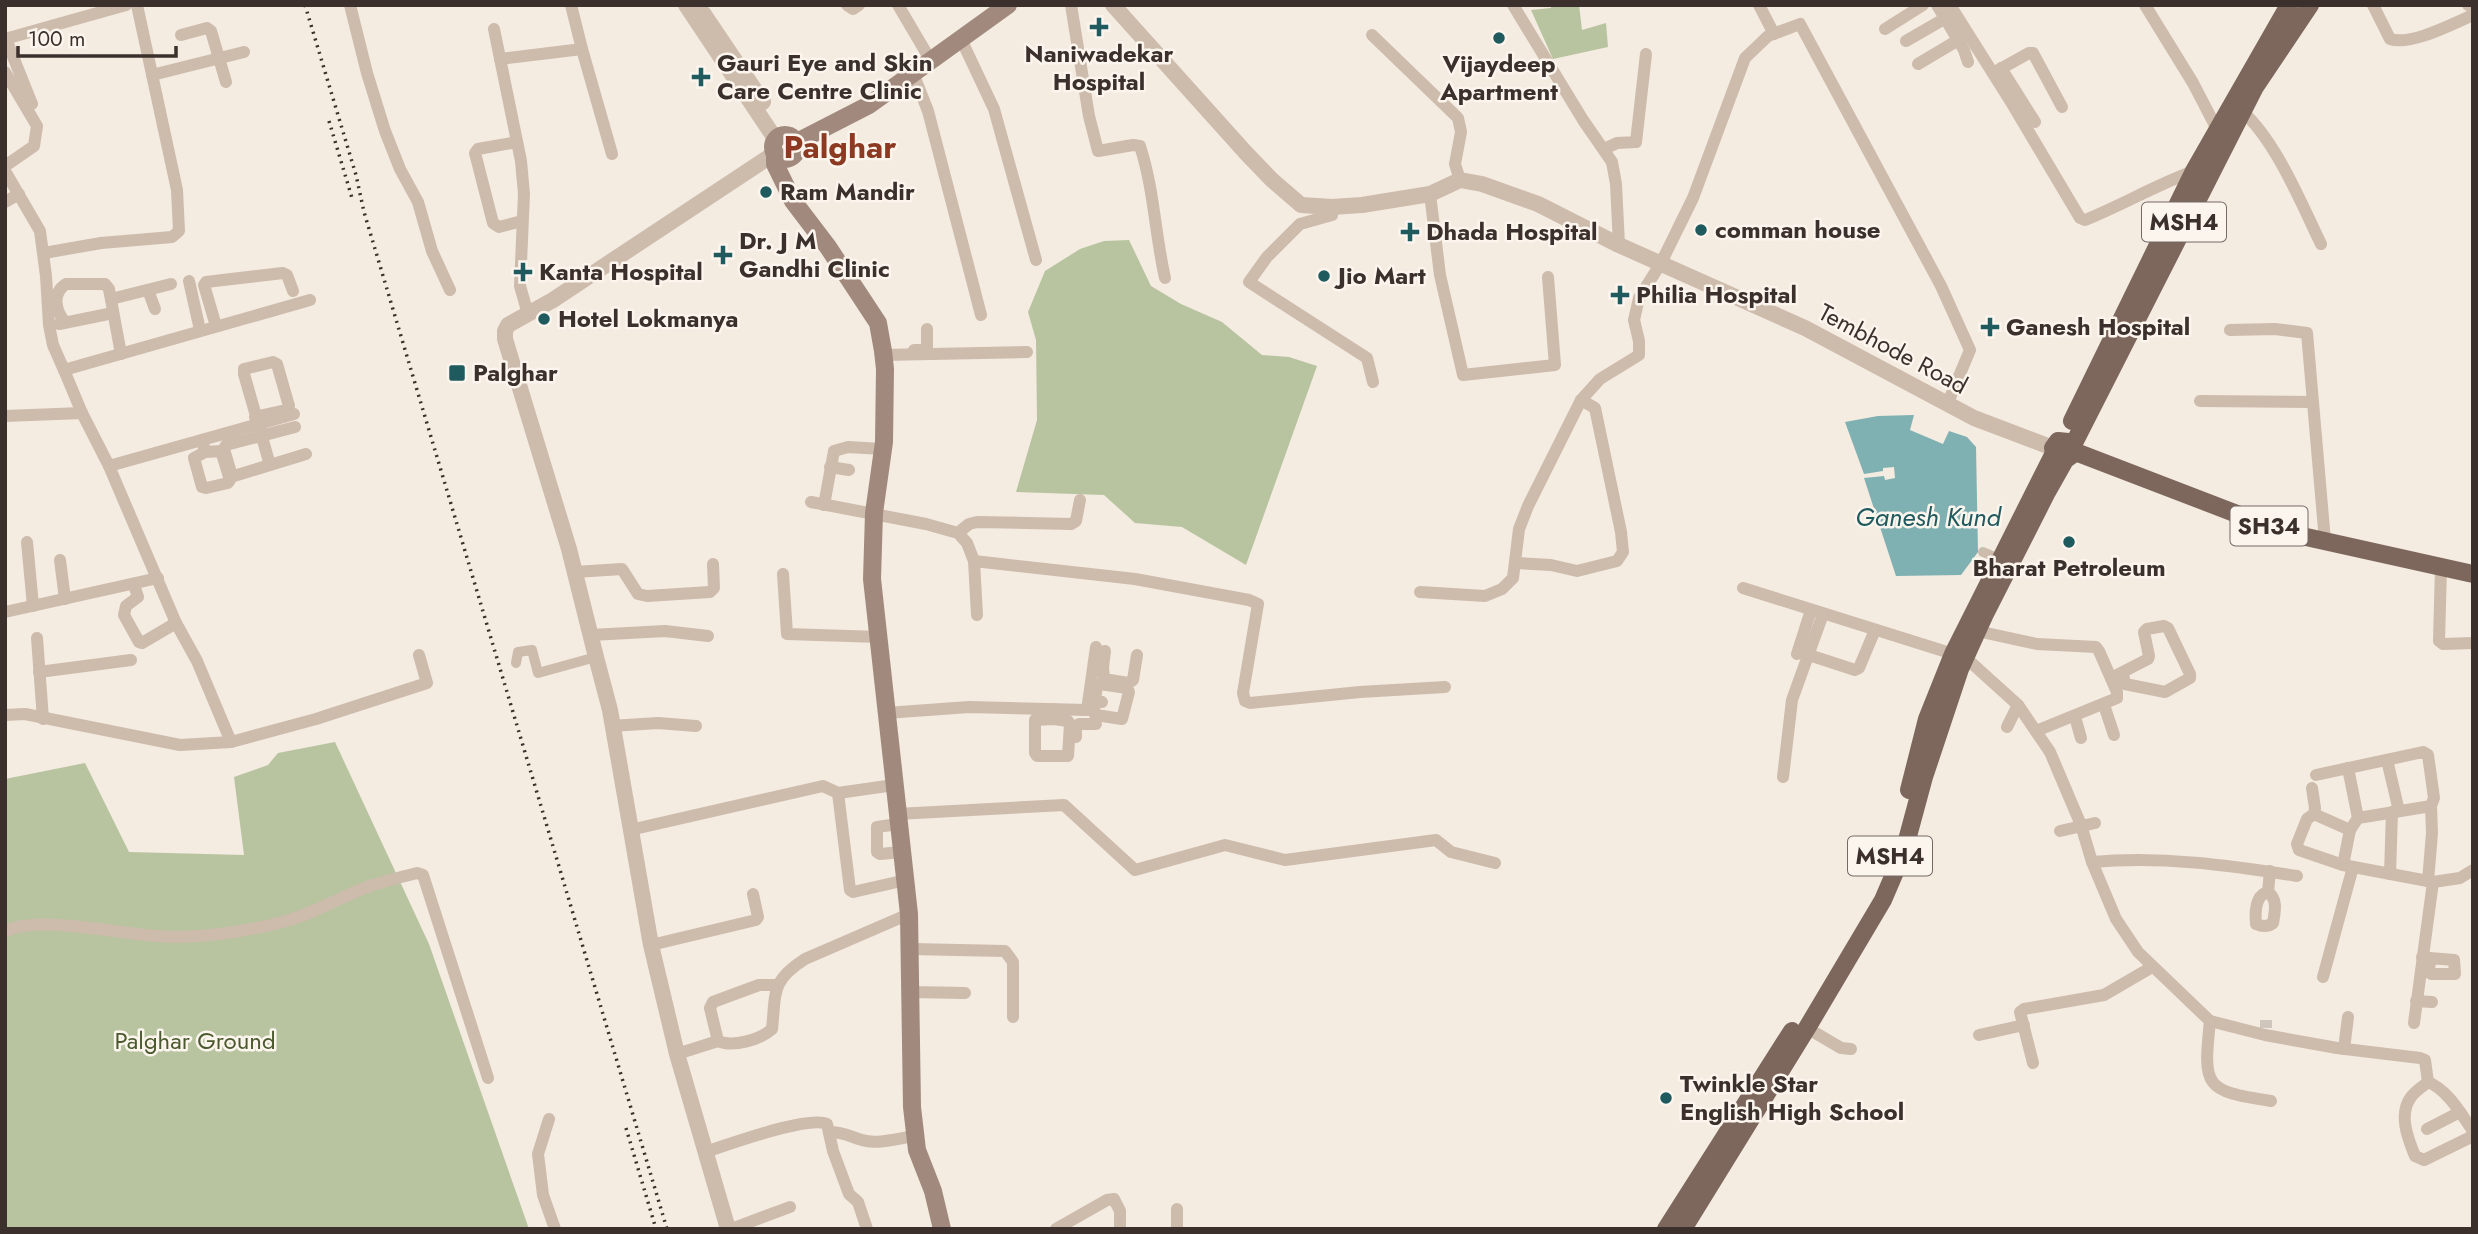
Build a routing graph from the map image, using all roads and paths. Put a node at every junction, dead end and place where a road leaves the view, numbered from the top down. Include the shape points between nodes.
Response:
1 (126, 5) edge
2 (137, 5) edge
3 (350, 5) edge
4 (571, 5) edge
5 (847, 5) edge
6 (859, 5) edge
7 (898, 5) edge
8 (1008, 5) edge
9 (1071, 5) edge
10 (1113, 5) edge
11 (1513, 5) edge
12 (1759, 5) edge
13 (1923, 5) edge
14 (1937, 5) edge
15 (2146, 5) edge
16 (2289, 5) edge
17 (2310, 5) edge
18 (2373, 5) edge
19 (2461, 5) edge
20 (690, 6) edge
21 (2470, 11) edge
22 (1950, 12) edge
23 (494, 29) dead end
24 (1885, 29) dead end
25 (1774, 34) junction
26 (181, 35) dead end
27 (1372, 35) dead end
28 (1964, 37) junction
29 (6, 39) edge
30 (961, 39) junction
31 (1906, 41) dead end
32 (582, 49) junction
33 (244, 52) dead end
34 (1646, 54) dead end
35 (219, 59) junction
36 (500, 59) junction
37 (931, 61) junction
38 (1968, 62) dead end
39 (1918, 64) dead end
40 (1997, 70) junction
41 (5, 72) edge
42 (913, 74) junction
43 (152, 75) junction
44 (226, 82) dead end
45 (2015, 99) junction
46 (2062, 107) dead end
47 (2242, 111) junction
48 (2035, 122) dead end
49 (40, 124) dead end
50 (2221, 137) junction
51 (517, 142) junction
52 (783, 143) junction
53 (1604, 149) junction
54 (612, 154) dead end
55 (5, 168) edge
56 (2194, 171) junction
57 (1460, 180) junction
58 (19, 194) junction
59 (1430, 194) junction
60 (5, 202) edge
61 (1332, 207) junction
62 (522, 220) junction
63 (2321, 244) dead end
64 (1619, 246) junction
65 (44, 253) junction
66 (1036, 260) dead end
67 (1661, 263) junction
68 (1548, 276) dead end
69 (1165, 278) dead end
70 (189, 281) dead end
71 (171, 284) dead end
72 (148, 290) junction
73 (450, 290) dead end
74 (293, 291) dead end
75 (111, 299) junction
76 (310, 300) dead end
77 (155, 309) dead end
78 (113, 313) junction
79 (528, 314) junction
80 (981, 315) dead end
81 (65, 322) junction
82 (49, 326) junction
83 (216, 326) junction
84 (201, 330) junction
85 (927, 330) dead end
86 (2230, 330) dead end
87 (1027, 352) dead end
88 (883, 353) junction
89 (121, 354) junction
90 (64, 370) junction
91 (1373, 383) dead end
92 (1581, 400) junction
93 (2200, 401) dead end
94 (2312, 402) junction
95 (1947, 405) junction
96 (82, 413) junction
97 (5, 416) edge
98 (295, 420) dead end
99 (258, 426) junction
100 (882, 449) junction
101 (2063, 450) junction
102 (306, 454) dead end
103 (270, 464) junction
104 (109, 466) junction
105 (830, 467) junction
106 (849, 470) dead end
107 (1080, 500) dead end
108 (874, 513) junction
109 (958, 533) junction
110 (2325, 541) junction
111 (27, 542) dead end
112 (60, 560) dead end
113 (974, 561) junction
114 (1515, 563) junction
115 (713, 564) dead end
116 (2441, 567) junction
117 (575, 572) junction
118 (783, 574) dead end
119 (2473, 574) edge
120 (158, 578) junction
121 (1743, 588) dead end
122 (140, 592) junction
123 (1420, 592) dead end
124 (65, 599) junction
125 (33, 606) junction
126 (5, 612) edge
127 (1817, 612) junction
128 (977, 615) dead end
129 (176, 623) junction
130 (1875, 630) junction
131 (1977, 631) junction
132 (591, 635) junction
133 (708, 636) dead end
134 (879, 637) junction
135 (37, 638) dead end
136 (2473, 643) edge
137 (1101, 649) dead end
138 (419, 654) dead end
139 (1137, 655) dead end
140 (1803, 655) junction
141 (1960, 656) junction
142 (596, 657) junction
143 (131, 660) dead end
144 (516, 663) dead end
145 (1098, 667) junction
146 (39, 673) junction
147 (2117, 676) junction
148 (1446, 687) dead end
149 (1093, 703) junction
150 (2018, 705) junction
151 (2104, 705) junction
152 (886, 713) junction
153 (5, 715) edge
154 (2075, 717) junction
155 (43, 719) junction
156 (1096, 724) junction
157 (1112, 725) dead end
158 (611, 726) junction
159 (696, 726) dead end
160 (2007, 727) dead end
161 (2036, 732) junction
162 (2114, 735) dead end
163 (2081, 738) dead end
164 (231, 742) junction
165 (1077, 749) dead end
166 (2388, 760) junction
167 (2348, 768) junction
168 (2316, 775) dead end
169 (1783, 777) dead end
170 (894, 785) junction
171 (2312, 788) dead end
172 (877, 796) dead end
173 (839, 797) junction
174 (2431, 806) junction
175 (2396, 812) junction
176 (2314, 814) junction
177 (2358, 818) junction
178 (898, 819) junction
179 (2095, 823) dead end
180 (2081, 825) junction
181 (630, 830) junction
182 (2350, 830) junction
183 (2060, 831) dead end
184 (2092, 862) junction
185 (1494, 863) dead end
186 (2348, 866) junction
187 (2473, 870) edge
188 (2270, 871) junction
189 (2390, 874) junction
190 (2297, 876) dead end
191 (906, 880) junction
192 (2430, 881) junction
193 (2268, 892) dead end
194 (752, 894) dead end
195 (909, 914) junction
196 (5, 932) edge
197 (651, 945) junction
198 (911, 949) junction
199 (2152, 967) junction
200 (2323, 977) dead end
201 (778, 985) junction
202 (911, 992) junction
203 (965, 993) dead end
204 (2416, 1001) junction
205 (2432, 1002) dead end
206 (1013, 1017) dead end
207 (2348, 1017) dead end
208 (2210, 1021) junction
209 (2414, 1023) dead end
210 (2024, 1026) junction
211 (1808, 1028) junction
212 (1979, 1035) dead end
213 (718, 1041) junction
214 (1851, 1049) dead end
215 (2344, 1049) junction
216 (677, 1054) junction
217 (1785, 1054) junction
218 (2033, 1063) dead end
219 (488, 1078) dead end
220 (2428, 1082) junction
221 (2271, 1101) dead end
222 (2460, 1112) junction
223 (549, 1119) dead end
224 (2427, 1129) dead end
225 (2473, 1131) edge
226 (829, 1132) junction
227 (915, 1136) junction
228 (1726, 1148) junction
229 (705, 1152) junction
230 (790, 1207) dead end
231 (1177, 1209) dead end
232 (555, 1229) edge
233 (729, 1229) edge
234 (867, 1229) edge
235 (942, 1229) edge
236 (1056, 1229) edge
237 (1120, 1229) edge
238 (1177, 1229) edge
239 (1667, 1229) edge
240 (1683, 1229) edge

1 - 29 street
2 - 43 street
3 - 73 street via 385,131 418,202 432,251
4 - 32 street
5 - 6 street via 853,9
7 - 37 street
8 - 30 main road
9 - 69 street via 1098,151 1140,146
10 - 61 street via 1272,180 1301,205
11 - 53 street
12 - 25 street
13 - 24 street
14 - 22 street
15 - 50 street
16 - 50 main road, MSH4
17 - 47 main road, MSH4
18 - 21 street via 2390,39 2398,42 2427,34
19 - 21 street
20 - 52 street
22 - 28 street
22 - 31 street
23 - 36 street
25 - 67 street via 1745,58 1693,198
25 - 95 street via 1800,24 1958,322 1970,350
26 - 35 street via 207,28
27 - 57 street via 1458,118 1461,132 1455,164
28 - 38 street
28 - 39 street
28 - 40 street
29 - 49 street
30 - 37 main road
30 - 66 street via 994,109
32 - 36 street
32 - 54 street
33 - 35 street
34 - 53 street via 1636,142
35 - 43 street
35 - 44 street
36 - 51 street
37 - 42 main road
40 - 45 street
40 - 46 street via 2033,53
41 - 55 street via 37,126 34,146
42 - 52 main road via 869,105
42 - 80 street via 931,124
43 - 65 street via 177,190 179,231 172,237
45 - 48 street
45 - 56 street via 2080,218 2122,206
47 - 50 main road, MSH4
47 - 63 street via 2283,168
50 - 56 main road, MSH4
50 - 101 main road, MSH4
51 - 62 street via 524,194
51 - 62 street via 475,153 493,223 499,227
52 - 79 street
52 - 88 main road via 775,164 793,201 878,323
53 - 64 street via 1616,184
55 - 58 street
56 - 101 main road, MSH4
57 - 59 street
57 - 64 street, Tembhode Road via 1538,204
58 - 60 street
58 - 65 street via 40,231
59 - 61 street
59 - 68 street via 1440,275 1463,375 1555,365
61 - 91 street via 1332,215 1300,224 1249,282 1367,358
62 - 79 street via 520,286
64 - 67 street, Tembhode Road
65 - 82 street
67 - 92 street via 1640,298 1634,320 1639,355 1600,379
67 - 95 street, Tembhode Road via 1805,328
70 - 84 street
71 - 72 street
72 - 75 street
72 - 77 street
74 - 83 street via 283,273 206,282
75 - 78 street
75 - 81 street via 105,284 62,286 58,313
76 - 83 street
78 - 81 street
78 - 89 street
79 - 117 street via 508,325 505,339
81 - 82 street
82 - 90 street
83 - 84 street
84 - 89 street
85 - 88 street via 925,349
86 - 94 street via 2307,333
87 - 88 street
88 - 100 main road
89 - 90 street
90 - 96 street
92 - 114 street via 1528,506 1519,529
92 - 114 street via 1595,408 1623,552 1617,561 1577,571
93 - 94 street
94 - 110 street
95 - 101 street, Tembhode Road
96 - 97 street
96 - 104 street
98 - 99 street
99 - 99 street via 244,369 273,362 289,406
99 - 103 street
99 - 103 street via 226,445 230,473 234,476
99 - 104 street via 203,446
100 - 105 street via 838,449 831,454
100 - 108 main road
101 - 110 main road, SH34 via 2284,532
101 - 131 main road, MSH4
101 - 141 main road, MSH4 via 1991,556
102 - 103 street
104 - 120 street
105 - 106 street
105 - 108 street via 818,503
107 - 109 street via 1076,522 1071,524 978,522
108 - 109 street
108 - 134 main road via 872,579
109 - 113 street
110 - 116 main road, SH34
111 - 125 street
112 - 124 street
113 - 128 street
113 - 148 street via 1135,579 1258,604 1243,693 1250,703
114 - 123 street via 1513,578 1485,596
115 - 117 street via 714,588 710,592 647,596 638,594 622,569
116 - 119 main road, SH34
116 - 136 street via 2439,641
117 - 132 street
118 - 134 street via 787,634
120 - 122 street
120 - 129 street
121 - 127 street
122 - 124 street
122 - 129 street via 124,615 139,642
124 - 125 street
125 - 126 street
127 - 130 street
127 - 140 street
129 - 164 street
130 - 140 street via 1855,670
130 - 141 street
131 - 141 main road, MSH4
131 - 147 street via 2037,644 2096,647
132 - 133 street via 665,631
132 - 142 street
134 - 152 main road
135 - 146 street
137 - 145 street
138 - 164 street via 427,683
139 - 145 street via 1133,680 1128,683 1104,679
140 - 169 street
141 - 150 street
141 - 211 main road, MSH4 via 1960,670 1905,850 1883,900
141 - 217 main road, MSH4 via 1927,719 1882,877
142 - 144 street via 538,673 532,650 518,653
142 - 158 street
143 - 146 street
145 - 149 street
146 - 155 street
147 - 147 street via 2148,659 2144,632 2164,626 2190,678 2165,692 2125,684
147 - 151 street via 2117,698
149 - 152 street via 1054,714 969,707
149 - 156 street
150 - 160 street
150 - 161 street
151 - 154 street
151 - 162 street
152 - 170 main road
153 - 155 street
154 - 161 street
154 - 163 street
155 - 164 street via 180,745
156 - 157 street
156 - 165 street via 1076,727
158 - 159 street
158 - 181 street
161 - 180 street via 2050,752
166 - 167 street
166 - 174 street via 2423,752 2428,755
166 - 175 street
167 - 168 street
167 - 177 street
170 - 173 street
170 - 178 main road
171 - 176 street
172 - 173 street
173 - 181 street via 823,786
173 - 191 street via 850,890
174 - 175 street
174 - 192 street
175 - 177 street
175 - 189 street
176 - 182 street
176 - 186 street via 2307,819 2299,850
177 - 182 street
178 - 185 street via 1064,805 1135,870 1225,845 1285,860 1436,839 1451,852
178 - 191 main road
179 - 180 street
180 - 183 street
180 - 184 street
181 - 197 street
182 - 186 street
184 - 188 street via 2165,859
184 - 199 street via 2116,919
186 - 189 street
186 - 200 street
187 - 192 street via 2460,878
188 - 190 street
188 - 193 street
189 - 192 street
191 - 195 main road
192 - 204 street via 2427,955
194 - 197 street via 756,920
195 - 198 main road
195 - 201 street via 805,959
196 - 219 street via 13,927 71,926 180,937 252,929 417,873 423,875
197 - 216 street
198 - 202 main road
198 - 206 street via 1005,951 1013,962
199 - 208 street
199 - 210 street via 2104,995 2024,1009 2020,1012
201 - 213 street via 772,1029 764,1036 725,1045
201 - 213 street via 759,985 713,1002 710,1008
202 - 203 street
202 - 227 main road
204 - 205 street
204 - 209 street
207 - 215 street
208 - 215 street
208 - 221 street via 2208,1078 2235,1096
210 - 212 street
210 - 218 street
211 - 214 street
211 - 217 main road, MSH4
213 - 216 street
215 - 220 street via 2420,1058 2425,1060
216 - 229 street
217 - 228 main road, MSH4
220 - 222 street
220 - 225 street via 2407,1105 2405,1133 2415,1156 2424,1160 2471,1137
222 - 224 street
222 - 225 street
223 - 232 street via 538,1154 543,1195
226 - 227 street via 873,1142
226 - 229 street via 827,1124 820,1121
226 - 234 street via 849,1194 858,1202
227 - 235 main road
228 - 239 main road, MSH4
228 - 240 main road, MSH4
229 - 233 street
230 - 233 street
231 - 238 street
236 - 237 street via 1108,1199 1114,1199 1120,1212

